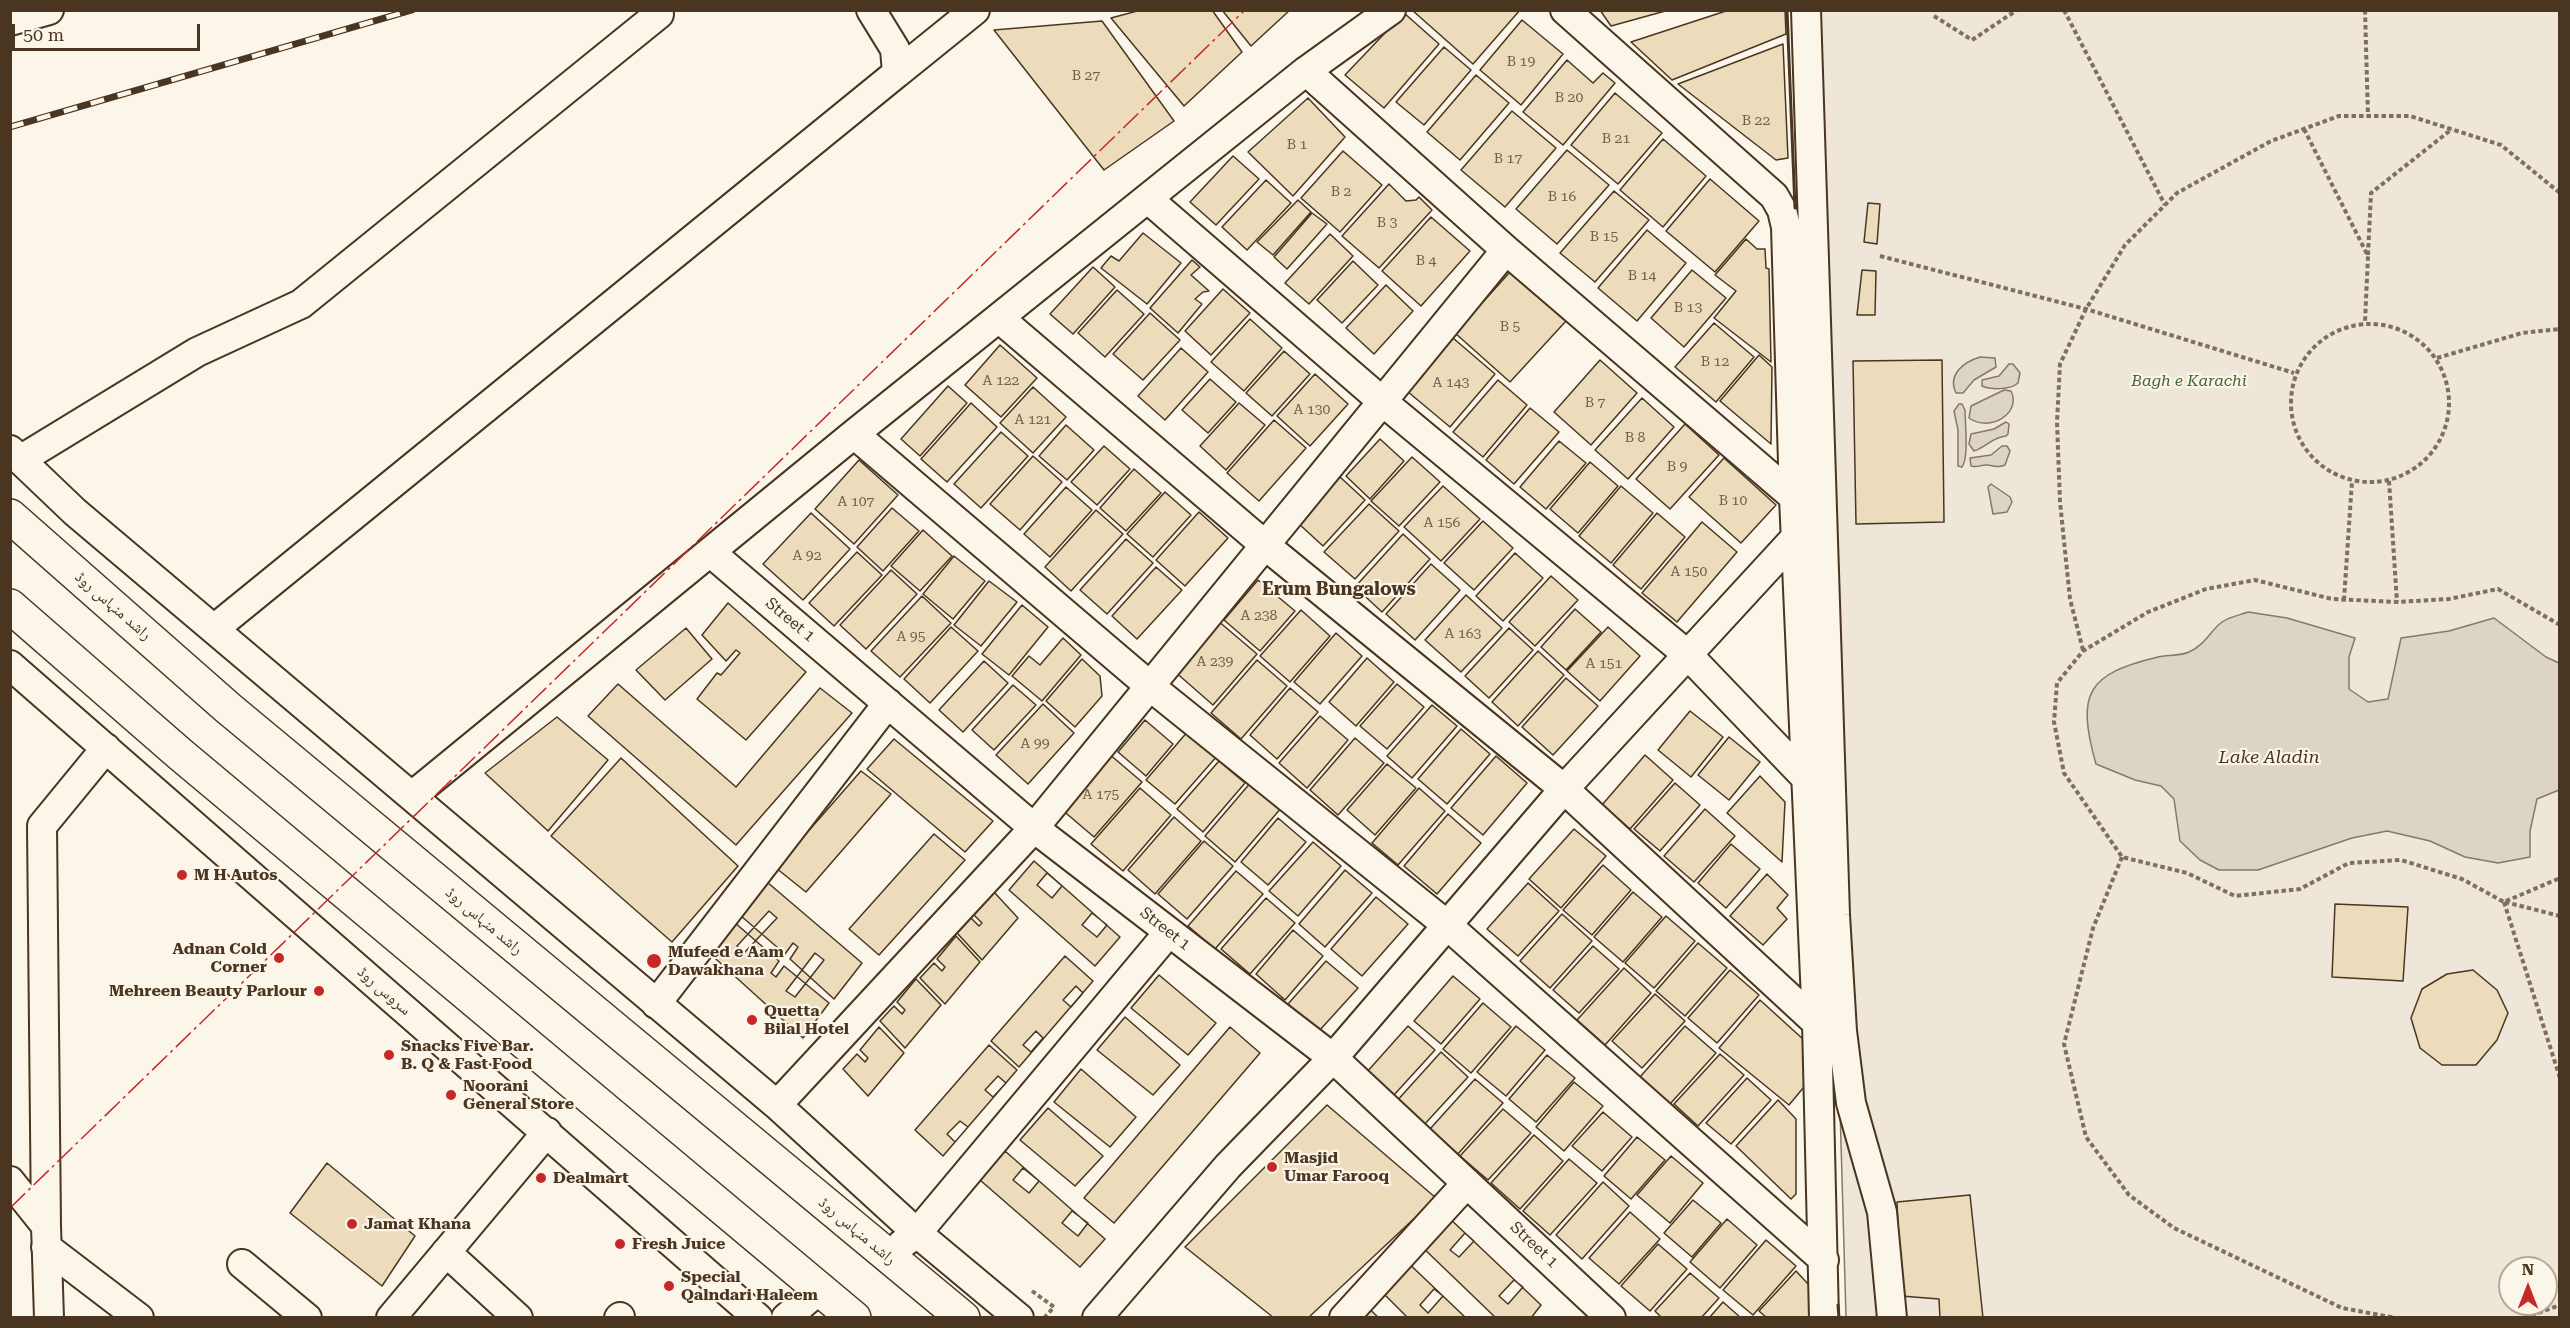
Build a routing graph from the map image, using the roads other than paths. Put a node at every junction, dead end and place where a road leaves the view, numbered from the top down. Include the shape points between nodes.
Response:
1 (49, 10) edge
2 (871, 10) edge
3 (975, 10) edge
4 (1391, 10) edge
5 (1565, 10) edge
6 (1806, 10) edge
7 (659, 14) dead end
8 (10, 21) edge
9 (1306, 71) junction
10 (897, 73) junction
11 (1148, 199) junction
12 (1506, 250) junction
13 (999, 318) junction
14 (1383, 402) junction
15 (854, 434) junction
16 (15, 455) edge
17 (1794, 497) junction
18 (10, 516) edge
19 (1796, 537) junction
20 (1266, 546) junction
21 (710, 552) junction
22 (10, 606) edge
23 (214, 629) junction
24 (1688, 655) junction
25 (10, 665) edge
26 (1151, 687) junction
27 (888, 703) junction
28 (106, 748) junction
29 (1806, 778) junction
30 (1564, 789) junction
31 (412, 796) junction
32 (1034, 828) junction
33 (1448, 925) junction
34 (1169, 932) junction
35 (656, 1004) junction
36 (1817, 1023) junction
37 (1333, 1058) junction
38 (777, 1106) junction
39 (547, 1132) junction
40 (10, 1181) edge
41 (1467, 1183) junction
42 (917, 1233) junction
43 (46, 1237) junction
44 (446, 1252) junction
45 (885, 1255) junction
46 (1824, 1260) junction
47 (242, 1264) dead end
48 (821, 1288) junction
49 (1593, 1312) edge
50 (399, 1315) edge
51 (49, 1317) edge
52 (139, 1317) edge
53 (307, 1317) edge
54 (518, 1317) edge
55 (758, 1317) edge
56 (786, 1317) edge
57 (854, 1317) edge
58 (963, 1317) edge
59 (1019, 1317) edge
60 (1097, 1317) edge
61 (1344, 1317) edge
62 (1824, 1317) edge
63 (1892, 1317) edge

1 - 8 street
2 - 10 street via 895,49
3 - 10 street
4 - 9 street
5 - 17 street via 1774,196 1782,210 1786,227
6 - 63 street via 1834,891 1842,1031 1851,1103 1882,1212
7 - 16 street via 301,304 197,352
9 - 11 street
9 - 12 street
10 - 23 street
11 - 13 street
11 - 14 street
12 - 14 street
12 - 17 street
13 - 15 street
13 - 20 street
14 - 20 street
14 - 24 street
15 - 21 street
15 - 26 street
16 - 23 street via 75,512
17 - 19 street
18 - 45 main road, راشد منہاس روڈ via 228,708
19 - 24 street
19 - 29 street
20 - 26 street
20 - 30 street
21 - 27 street, Street 1
21 - 31 street
22 - 48 main road via 180,754
23 - 31 street
24 - 29 street
24 - 30 street
25 - 28 street, سروس روڈ
26 - 32 street
26 - 33 street
27 - 32 street, Street 1
27 - 35 street
28 - 39 street, سروس روڈ
28 - 43 street via 42,826
29 - 36 street
30 - 33 street
30 - 36 street
31 - 35 street
32 - 34 street, Street 1
32 - 38 street
33 - 37 street
33 - 46 street
34 - 37 street, Street 1
34 - 42 street
35 - 38 street
36 - 46 street
37 - 41 street, Street 1
37 - 60 street via 1228,1166
38 - 42 street
39 - 44 street
39 - 55 street, سروس روڈ
40 - 43 street
41 - 49 street, Street 1
41 - 61 street
42 - 45 street
42 - 59 street
43 - 51 street
43 - 52 street
44 - 50 street
44 - 54 street
45 - 58 main road, راشد منہاس روڈ
46 - 62 street
47 - 53 street
48 - 56 street
48 - 57 main road

